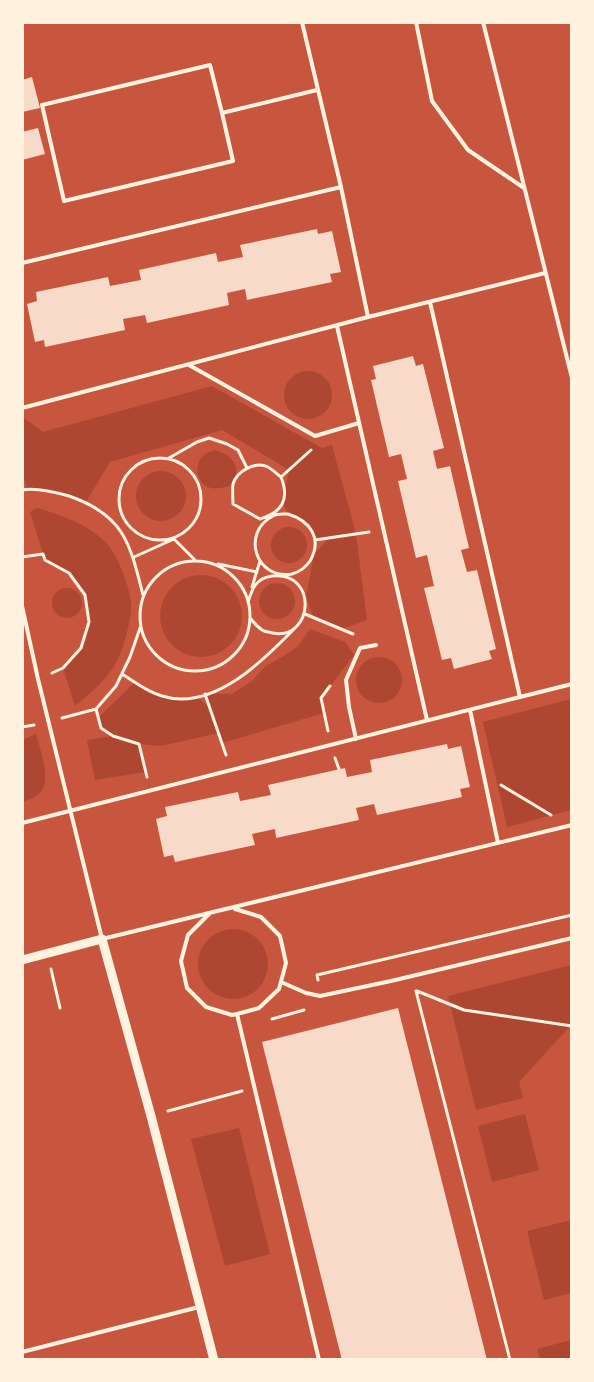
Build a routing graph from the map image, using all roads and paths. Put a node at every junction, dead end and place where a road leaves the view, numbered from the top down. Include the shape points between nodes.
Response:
1 (302, 22) edge
2 (416, 22) edge
3 (483, 22) edge
4 (317, 90) junction
5 (222, 113) junction
6 (341, 188) junction
7 (524, 188) junction
8 (22, 263) edge
9 (545, 273) junction
10 (430, 302) junction
11 (368, 317) junction
12 (337, 326) junction
13 (189, 364) junction
14 (572, 378) edge
15 (22, 402) edge
16 (23, 408) edge
17 (359, 423) junction
18 (316, 449) dead end
19 (169, 458) junction
20 (247, 468) junction
21 (281, 477) junction
22 (22, 490) edge
23 (274, 515) junction
24 (384, 529) junction
25 (174, 539) junction
26 (315, 540) junction
27 (22, 557) edge
28 (134, 557) junction
29 (195, 560) junction
30 (260, 561) junction
31 (257, 572) junction
32 (282, 575) junction
33 (252, 587) junction
34 (143, 596) junction
35 (248, 603) junction
36 (22, 606) edge
37 (250, 619) junction
38 (140, 628) junction
39 (296, 628) junction
40 (376, 645) dead end
41 (122, 674) junction
42 (38, 679) junction
43 (572, 684) edge
44 (206, 694) junction
45 (520, 697) junction
46 (96, 710) junction
47 (470, 710) junction
48 (427, 720) junction
49 (49, 722) junction
50 (356, 738) junction
51 (230, 770) junction
52 (496, 782) dead end
53 (150, 790) junction
54 (71, 810) junction
55 (22, 823) edge
56 (572, 824) edge
57 (565, 826) junction
58 (498, 843) junction
59 (233, 908) junction
60 (209, 914) junction
61 (572, 915) edge
62 (572, 938) edge
63 (102, 939) junction
64 (22, 960) edge
65 (391, 981) junction
66 (281, 982) junction
67 (416, 991) junction
68 (322, 995) junction
69 (237, 1014) junction
70 (572, 1026) edge
71 (240, 1027) junction
72 (255, 1088) junction
73 (151, 1116) junction
74 (200, 1307) junction
75 (22, 1352) edge
76 (214, 1360) edge
77 (319, 1360) edge
78 (510, 1360) edge

1 - 4 lane
2 - 7 lane via 432,101 468,150
3 - 7 lane
4 - 5 lane
4 - 6 lane
5 - 5 lane via 210,65 42,105 64,201 233,161
6 - 8 lane
6 - 11 lane
7 - 9 lane
9 - 10 lane
9 - 14 lane
10 - 11 lane
10 - 45 lane
11 - 12 lane
12 - 13 lane
12 - 17 lane
13 - 16 lane
13 - 17 lane via 315,436
15 - 16 lane
17 - 24 lane
18 - 21 path via 310,450
19 - 20 path via 210,438 238,450
19 - 25 path via 189,468 201,486 202,508 192,527
19 - 25 path via 147,459 129,471 119,490 120,512 132,531 152,540
20 - 21 path via 267,467
20 - 23 path via 237,476 233,485 233,504 260,519
21 - 23 path via 285,488 283,504
22 - 28 path via 57,492 86,502 106,514 120,528
23 - 26 path via 288,514 301,518 311,528
23 - 30 path via 263,523 256,535 255,548
24 - 26 path
24 - 48 lane
25 - 28 path
25 - 29 path
26 - 32 path via 314,554 307,566 296,573
27 - 42 path via 43,554 45,560 69,573 85,595 89,622 81,648 75,655 63,668
28 - 34 path
29 - 31 path
29 - 34 path via 173,565 155,577
29 - 35 path via 219,566 238,581
30 - 31 path
30 - 32 path via 270,571
31 - 33 path
32 - 33 path via 265,577
32 - 39 path via 297,583 306,597 305,614
33 - 35 path
34 - 38 path
35 - 37 path
36 - 42 lane
37 - 38 path via 244,642 230,659 210,670 188,672 166,664 149,649
37 - 39 path via 263,631 280,634
38 - 41 path
39 - 44 path via 238,680
40 - 50 lane via 360,648 346,680
41 - 44 path via 164,697 182,699
41 - 46 path
42 - 49 lane
43 - 45 lane
44 - 51 path
45 - 47 lane
46 - 49 path
46 - 53 path via 101,728 139,744
47 - 48 lane
47 - 58 lane
48 - 50 lane
49 - 54 lane
50 - 51 lane
51 - 53 lane
52 - 57 path
53 - 54 lane
54 - 55 lane
54 - 63 lane
56 - 57 lane
57 - 58 lane
58 - 59 lane
59 - 60 lane
59 - 66 lane via 260,917 280,936 286,963
60 - 63 lane
60 - 69 lane via 188,935 181,961 187,988 206,1007
61 - 68 path via 317,975
62 - 65 lane
63 - 64 street
63 - 73 street
65 - 67 path
65 - 68 lane
66 - 68 lane via 306,993
66 - 69 lane via 279,989 259,1008
67 - 70 path via 464,1010
67 - 78 path
68 - 71 path via 325,1004
69 - 71 lane
71 - 72 lane
72 - 73 path
72 - 77 lane
73 - 74 street
74 - 75 lane
74 - 76 street

